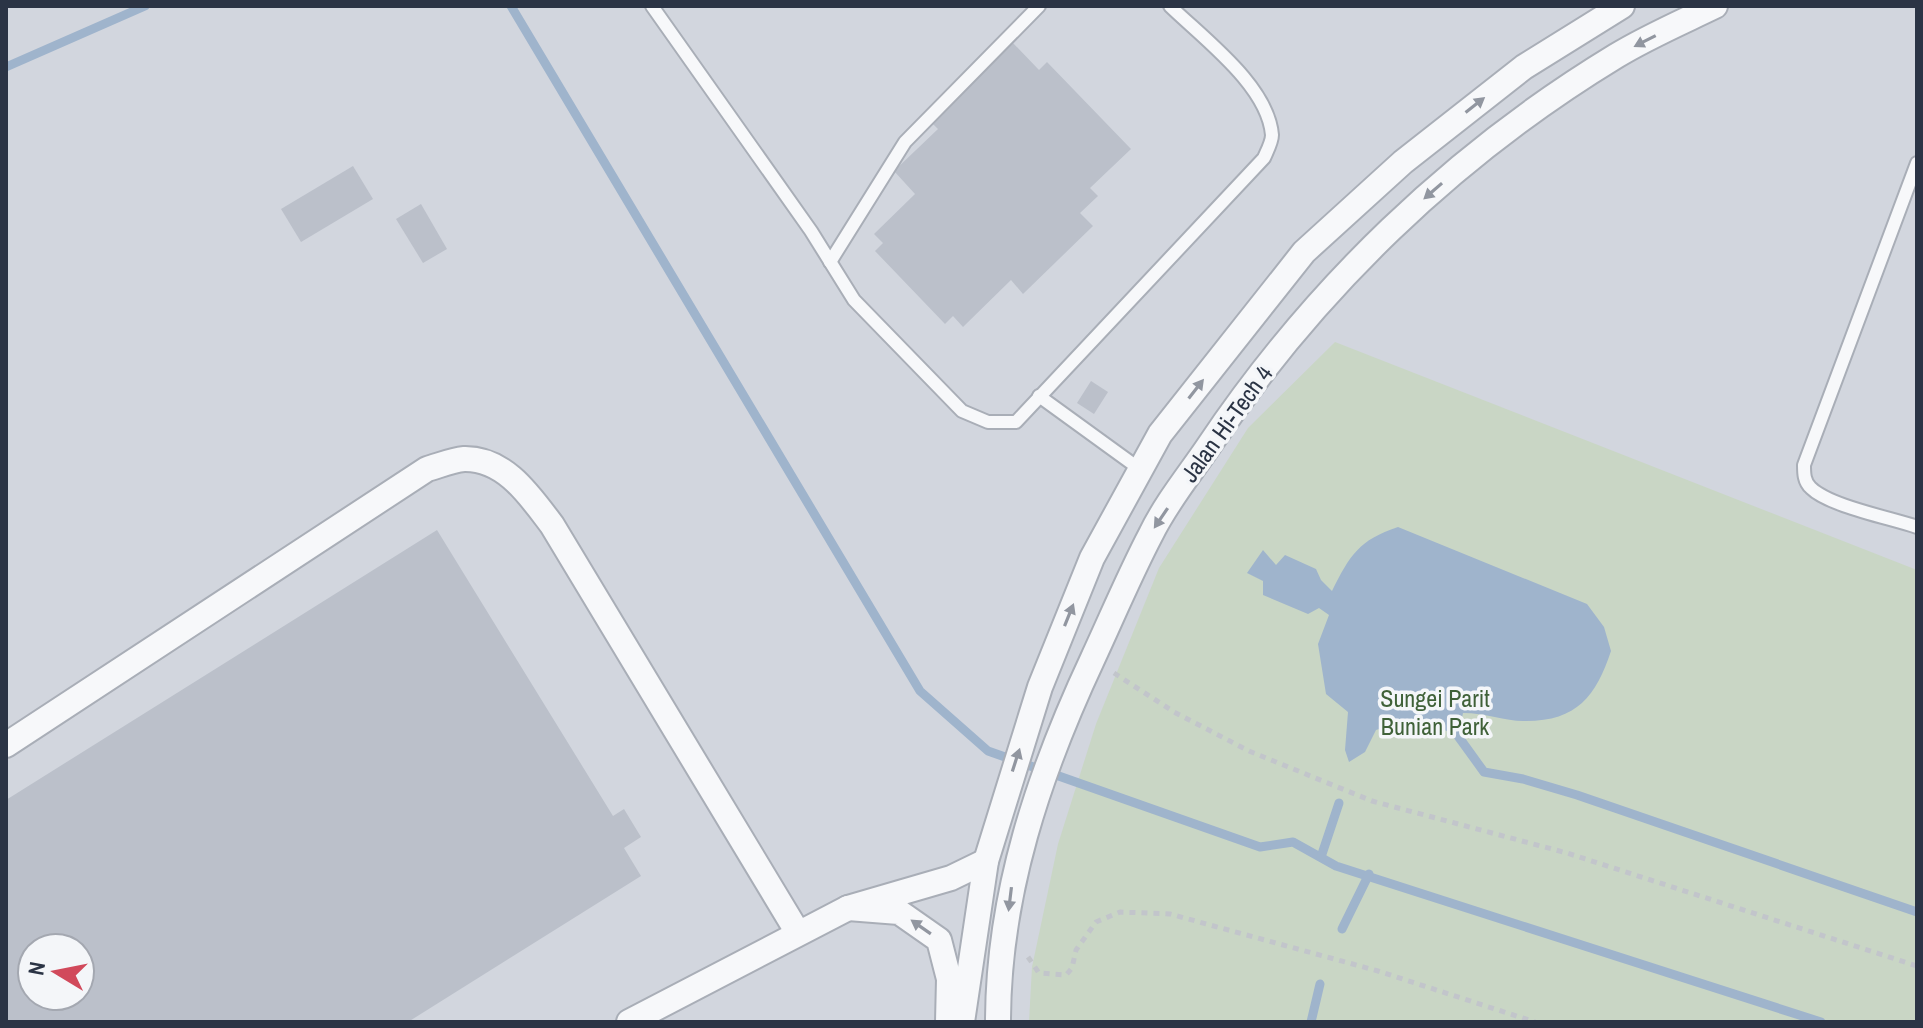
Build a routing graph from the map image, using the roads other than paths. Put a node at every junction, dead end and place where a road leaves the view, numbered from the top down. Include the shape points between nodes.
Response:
1 (652, 6) edge
2 (1039, 6) edge
3 (1170, 6) edge
4 (1622, 6) edge
5 (1715, 6) edge
6 (1917, 163) edge
7 (830, 262) junction
8 (1039, 396) junction
9 (1141, 470) junction
10 (1917, 527) edge
11 (6, 745) edge
12 (986, 861) junction
13 (848, 908) junction
14 (798, 933) junction
15 (629, 1022) edge
16 (948, 1022) edge
17 (962, 1022) edge
18 (998, 1022) edge

1 - 7 lane
2 - 7 lane via 905,142
3 - 8 lane via 1256,91 1273,138 1264,158
9 -> 4 street, Jalan Hi-Tech 4 via 1160,434 1304,252 1403,162 1512,76
5 -> 18 street, Jalan Hi-Tech 4 via 1616,55 1485,146 1391,227 1317,304 1234,409 1152,531 1075,697 1026,823 1012,884
6 - 10 lane via 1804,465 1810,488 1826,497
7 - 8 lane via 854,300 962,411 988,422 1016,422
8 - 9 lane
12 -> 9 street, Jalan Hi-Tech 4 via 1040,687 1092,558
11 - 14 street via 427,469 463,459 494,465 524,488 552,525
12 - 13 street via 951,878
12 - 17 street, Jalan Hi-Tech 4
13 - 14 street
16 -> 13 street via 949,979 939,940 899,912
14 - 15 street

